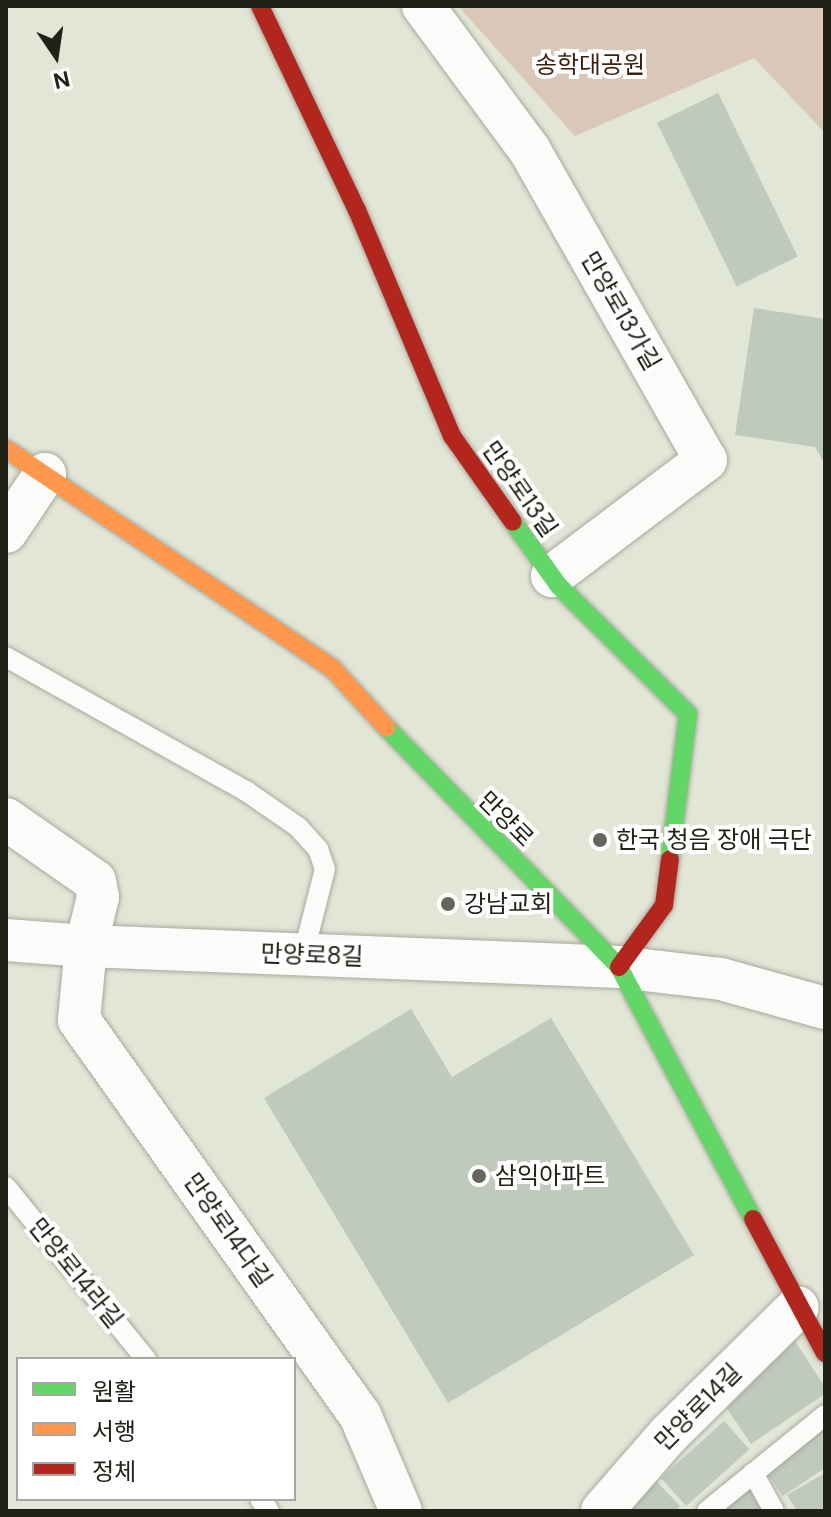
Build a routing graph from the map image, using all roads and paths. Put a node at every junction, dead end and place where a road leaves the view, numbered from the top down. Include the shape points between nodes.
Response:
1 (260, 6) edge
2 (423, 6) edge
3 (6, 449) edge
4 (45, 474) junction
5 (6, 532) edge
6 (552, 576) junction
7 (6, 657) edge
8 (6, 819) edge
9 (6, 940) edge
10 (86, 946) junction
11 (303, 955) junction
12 (619, 967) junction
13 (825, 1008) edge
14 (6, 1187) edge
15 (798, 1307) junction
16 (824, 1349) edge
17 (144, 1357) edge
18 (825, 1415) edge
19 (753, 1473) junction
20 (401, 1511) edge
21 (602, 1511) edge
22 (707, 1511) edge
23 (774, 1511) edge

1 - 6 street, 만양로13길 via 357,210 452,436
2 - 6 street, 만양로13가길 via 529,149 706,460
3 - 4 street, 만양로
4 - 5 street
4 - 12 street, 만양로 via 333,669
6 - 12 street, 만양로13길 via 688,714 664,905
7 - 11 lane via 246,791 298,827 318,849 325,869
8 - 10 street, 만양로14다길 via 95,881 98,897
9 - 10 street, 만양로8길
10 - 11 street, 만양로8길
10 - 20 street, 만양로14다길 via 79,1020 360,1415
11 - 12 street, 만양로8길
12 - 13 street, 만양로8길 via 721,979
12 - 15 street, 만양로
14 - 17 lane, 만양로14라길
15 - 16 street, 만양로
15 - 21 street, 만양로14길 via 668,1435
18 - 19 lane
19 - 22 lane
19 - 23 lane

